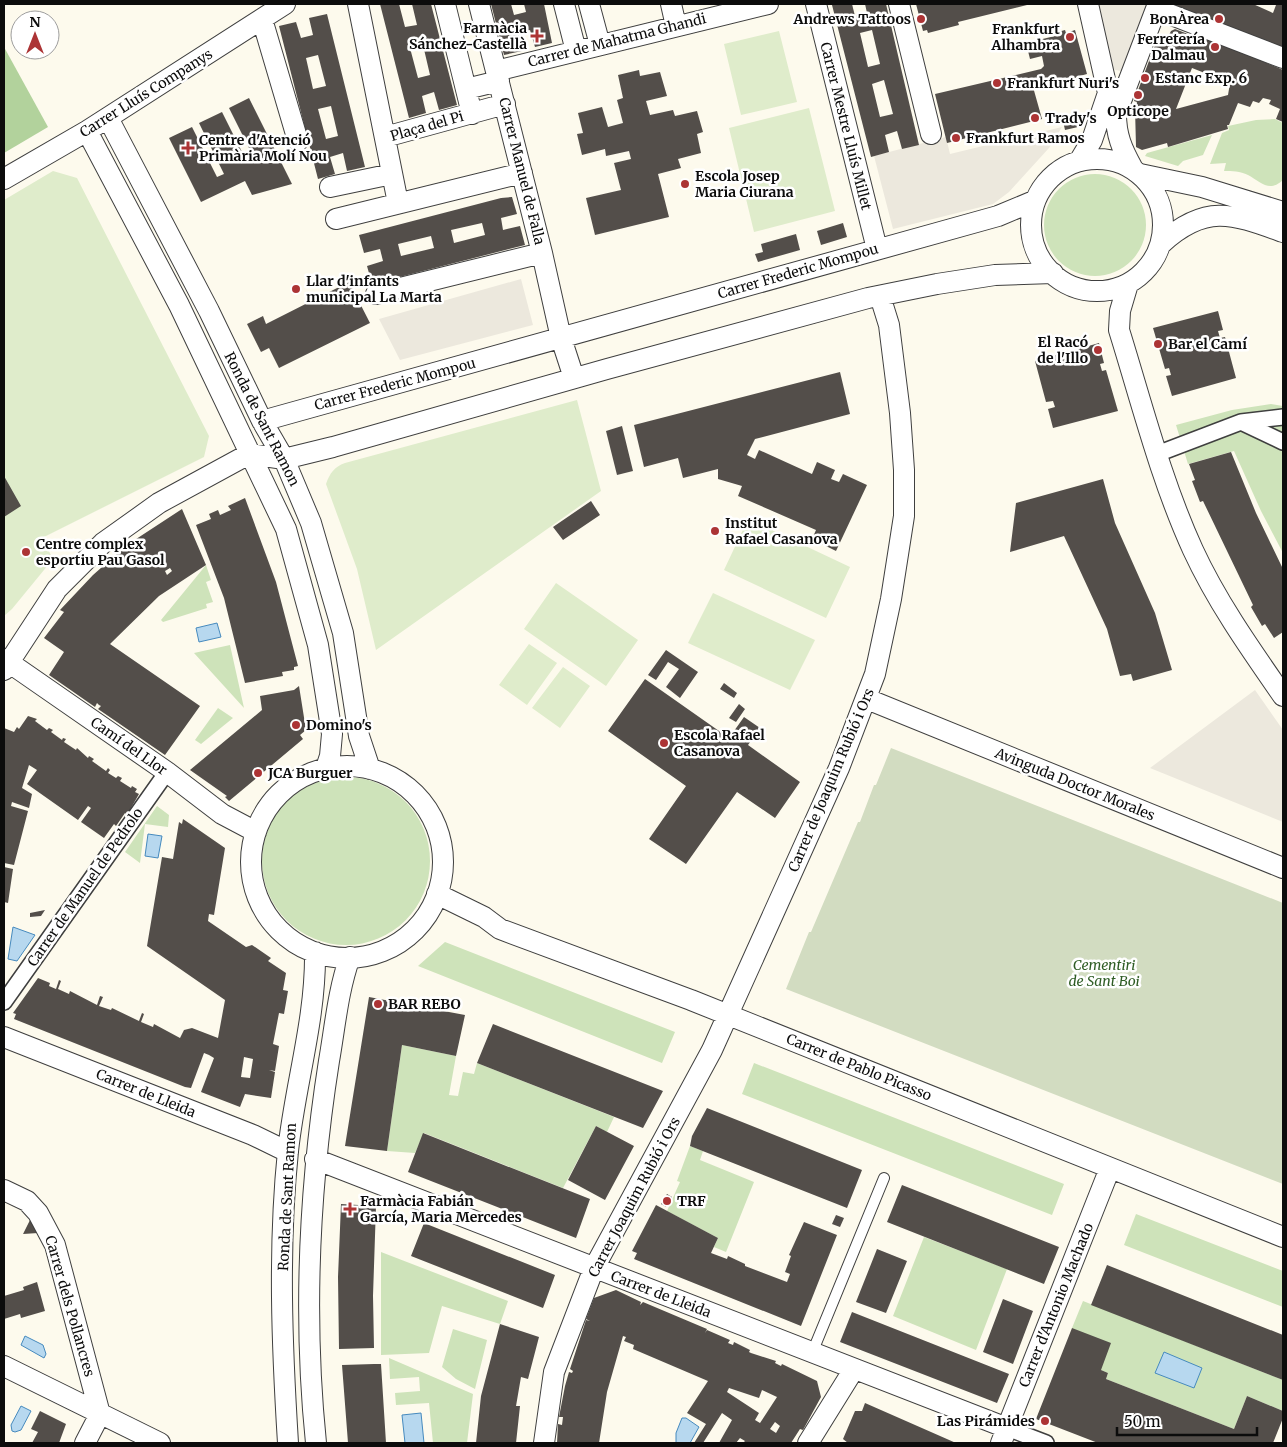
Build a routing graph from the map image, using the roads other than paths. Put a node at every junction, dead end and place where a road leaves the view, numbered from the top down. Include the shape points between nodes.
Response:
1 (285, 4) edge
2 (358, 4) edge
3 (445, 4) edge
4 (479, 4) edge
5 (564, 4) edge
6 (589, 4) edge
7 (671, 4) edge
8 (768, 4) edge
9 (816, 4) edge
10 (899, 4) edge
11 (1088, 4) edge
12 (1157, 5) edge
13 (703, 11) edge
14 (262, 19) junction
15 (676, 26) junction
16 (600, 45) junction
17 (576, 50) junction
18 (1283, 58) edge
19 (1105, 71) junction
20 (1131, 74) junction
21 (497, 76) junction
22 (466, 89) junction
23 (505, 104) junction
24 (472, 114) junction
25 (108, 118) junction
26 (87, 131) junction
27 (931, 134) dead end
28 (385, 137) junction
29 (298, 141) dead end
30 (1080, 160) junction
31 (1136, 171) junction
32 (522, 173) junction
33 (392, 174) junction
34 (4, 179) edge
35 (330, 187) dead end
36 (1034, 201) junction
37 (398, 203) junction
38 (1283, 212) edge
39 (336, 219) dead end
40 (1283, 232) edge
41 (1162, 244) junction
42 (877, 249) junction
43 (542, 252) junction
44 (1053, 273) junction
45 (1128, 284) junction
46 (1092, 290) junction
47 (376, 294) dead end
48 (880, 296) junction
49 (1120, 330) junction
50 (561, 338) junction
51 (574, 378) junction
52 (1283, 417) edge
53 (262, 421) junction
54 (1241, 422) junction
55 (1283, 442) edge
56 (249, 454) junction
57 (1156, 454) junction
58 (284, 459) junction
59 (5, 664) edge
60 (1283, 696) edge
61 (867, 699) junction
62 (326, 768) junction
63 (370, 769) junction
64 (167, 772) junction
65 (256, 832) junction
66 (1283, 868) edge
67 (437, 894) junction
68 (315, 952) junction
69 (350, 957) junction
70 (4, 1002) edge
71 (728, 1015) junction
72 (4, 1037) edge
73 (288, 1152) junction
74 (315, 1159) junction
75 (1110, 1168) junction
76 (884, 1178) dead end
77 (4, 1190) edge
78 (1283, 1237) edge
79 (594, 1268) junction
80 (812, 1353) junction
81 (4, 1366) edge
82 (854, 1370) junction
83 (100, 1414) junction
84 (1004, 1436) edge
85 (85, 1443) edge
86 (160, 1443) edge
87 (288, 1443) edge
88 (316, 1443) edge
89 (544, 1443) edge
90 (808, 1443) edge
91 (1046, 1443) edge

1 - 14 street, Carrer Lluís Companys
2 - 28 street
3 - 22 street
4 - 21 street, Carrer Manuel de Falla
5 - 17 street
6 - 16 street
7 - 15 street
8 - 13 street, Carrer de Mahatma Ghandi
9 - 42 street, Carrer Mestre Lluís Millet
10 - 27 street
11 - 19 street
12 - 18 street
12 - 20 street
13 - 15 street, Carrer de Mahatma Ghandi
14 - 25 street, Carrer Lluís Companys
14 - 29 street
15 - 16 street, Carrer de Mahatma Ghandi
16 - 17 street, Carrer de Mahatma Ghandi
17 - 21 street, Carrer de Mahatma Ghandi
19 - 20 street via 1118,78
19 - 30 street via 1108,93 1103,112
20 - 31 street via 1116,114 1116,129 1120,146
21 - 22 street, Carrer de Mahatma Ghandi
21 - 23 street, Carrer Manuel de Falla
22 - 24 street
23 - 24 street, Plaça del Pi
23 - 32 street, Carrer Manuel de Falla
24 - 28 street, Plaça del Pi
25 - 26 street, Carrer Lluís Companys
25 - 53 street, Ronda de Sant Ramon
26 - 34 street, Carrer Lluís Companys
26 - 56 street, Ronda de Sant Ramon via 179,305
28 - 33 street, Plaça del Pi
30 - 31 street via 1104,159
30 - 36 street via 1051,176
31 - 38 street
31 - 41 street via 1157,194 1163,209
32 - 37 street
32 - 43 street, Carrer Manuel de Falla
33 - 35 street
33 - 37 street, Plaça del Pi
36 - 42 street, Carrer Frederic Mompou via 998,216
36 - 44 street via 1030,227 1032,244 1040,260
37 - 39 street
40 - 41 street via 1233,215 1219,215 1177,230
41 - 45 street via 1146,269
42 - 50 street, Carrer Frederic Mompou
43 - 47 street
43 - 50 street, Carrer Manuel de Falla
44 - 46 street via 1072,286
44 - 48 street via 995,275
45 - 46 street via 1107,291
45 - 49 street via 1120,310
46 - 49 street
48 - 51 street
48 - 61 street, Carrer de Joaquim Rubió i Ors via 888,324 900,413 904,516 885,632
49 - 57 street
50 - 51 street
50 - 53 street, Carrer Frederic Mompou
51 - 58 street
52 - 54 street
53 - 56 street
53 - 58 street, Ronda de Sant Ramon
54 - 55 street
54 - 57 street
56 - 58 street
56 - 59 street via 160,503 103,543 57,589
56 - 62 street, Ronda de Sant Ramon via 286,529 318,645 332,734
57 - 60 street via 1194,551 1226,610
58 - 63 street, Ronda de Sant Ramon via 311,523 343,634 359,736
59 - 64 street, Camí del Llor
61 - 66 street, Avinguda Doctor Morales
61 - 71 street, Carrer de Joaquim Rubió i Ors
62 - 63 street
62 - 65 street via 303,777 282,791 266,810
63 - 67 street via 404,785 434,821 442,857 442,876
64 - 65 street, Camí del Llor via 222,814
64 - 70 street, Carrer de Manuel de Pedrolo
65 - 68 street via 251,872 261,904 280,931
67 - 69 street via 427,915 403,939 372,954
67 - 71 street, Carrer de Pablo Picasso via 484,916 500,929
68 - 69 street
68 - 73 street, Ronda de Sant Ramon via 314,985
69 - 74 street, Ronda de Sant Ramon via 341,988
71 - 75 street, Carrer de Pablo Picasso
71 - 79 street, Carrer Joaquim Rubió i Ors via 697,1081
72 - 73 street, Carrer de Lleida via 253,1135
73 - 87 street, Ronda de Sant Ramon via 282,1308
74 - 79 street, Carrer de Lleida
74 - 88 street, Ronda de Sant Ramon via 309,1306
75 - 78 street, Carrer de Pablo Picasso
75 - 84 street, Carrer d'Antonio Machado
76 - 80 lane
77 - 83 street, Carrer dels Pollancres via 27,1202 46,1226 55,1245
79 - 80 street, Carrer de Lleida
79 - 89 street, Carrer Joaquim Rubió i Ors via 554,1372
80 - 82 street, Carrer de Lleida
81 - 83 street
82 - 84 street, Carrer de Lleida
82 - 90 street
83 - 85 street
83 - 86 street
84 - 91 street

